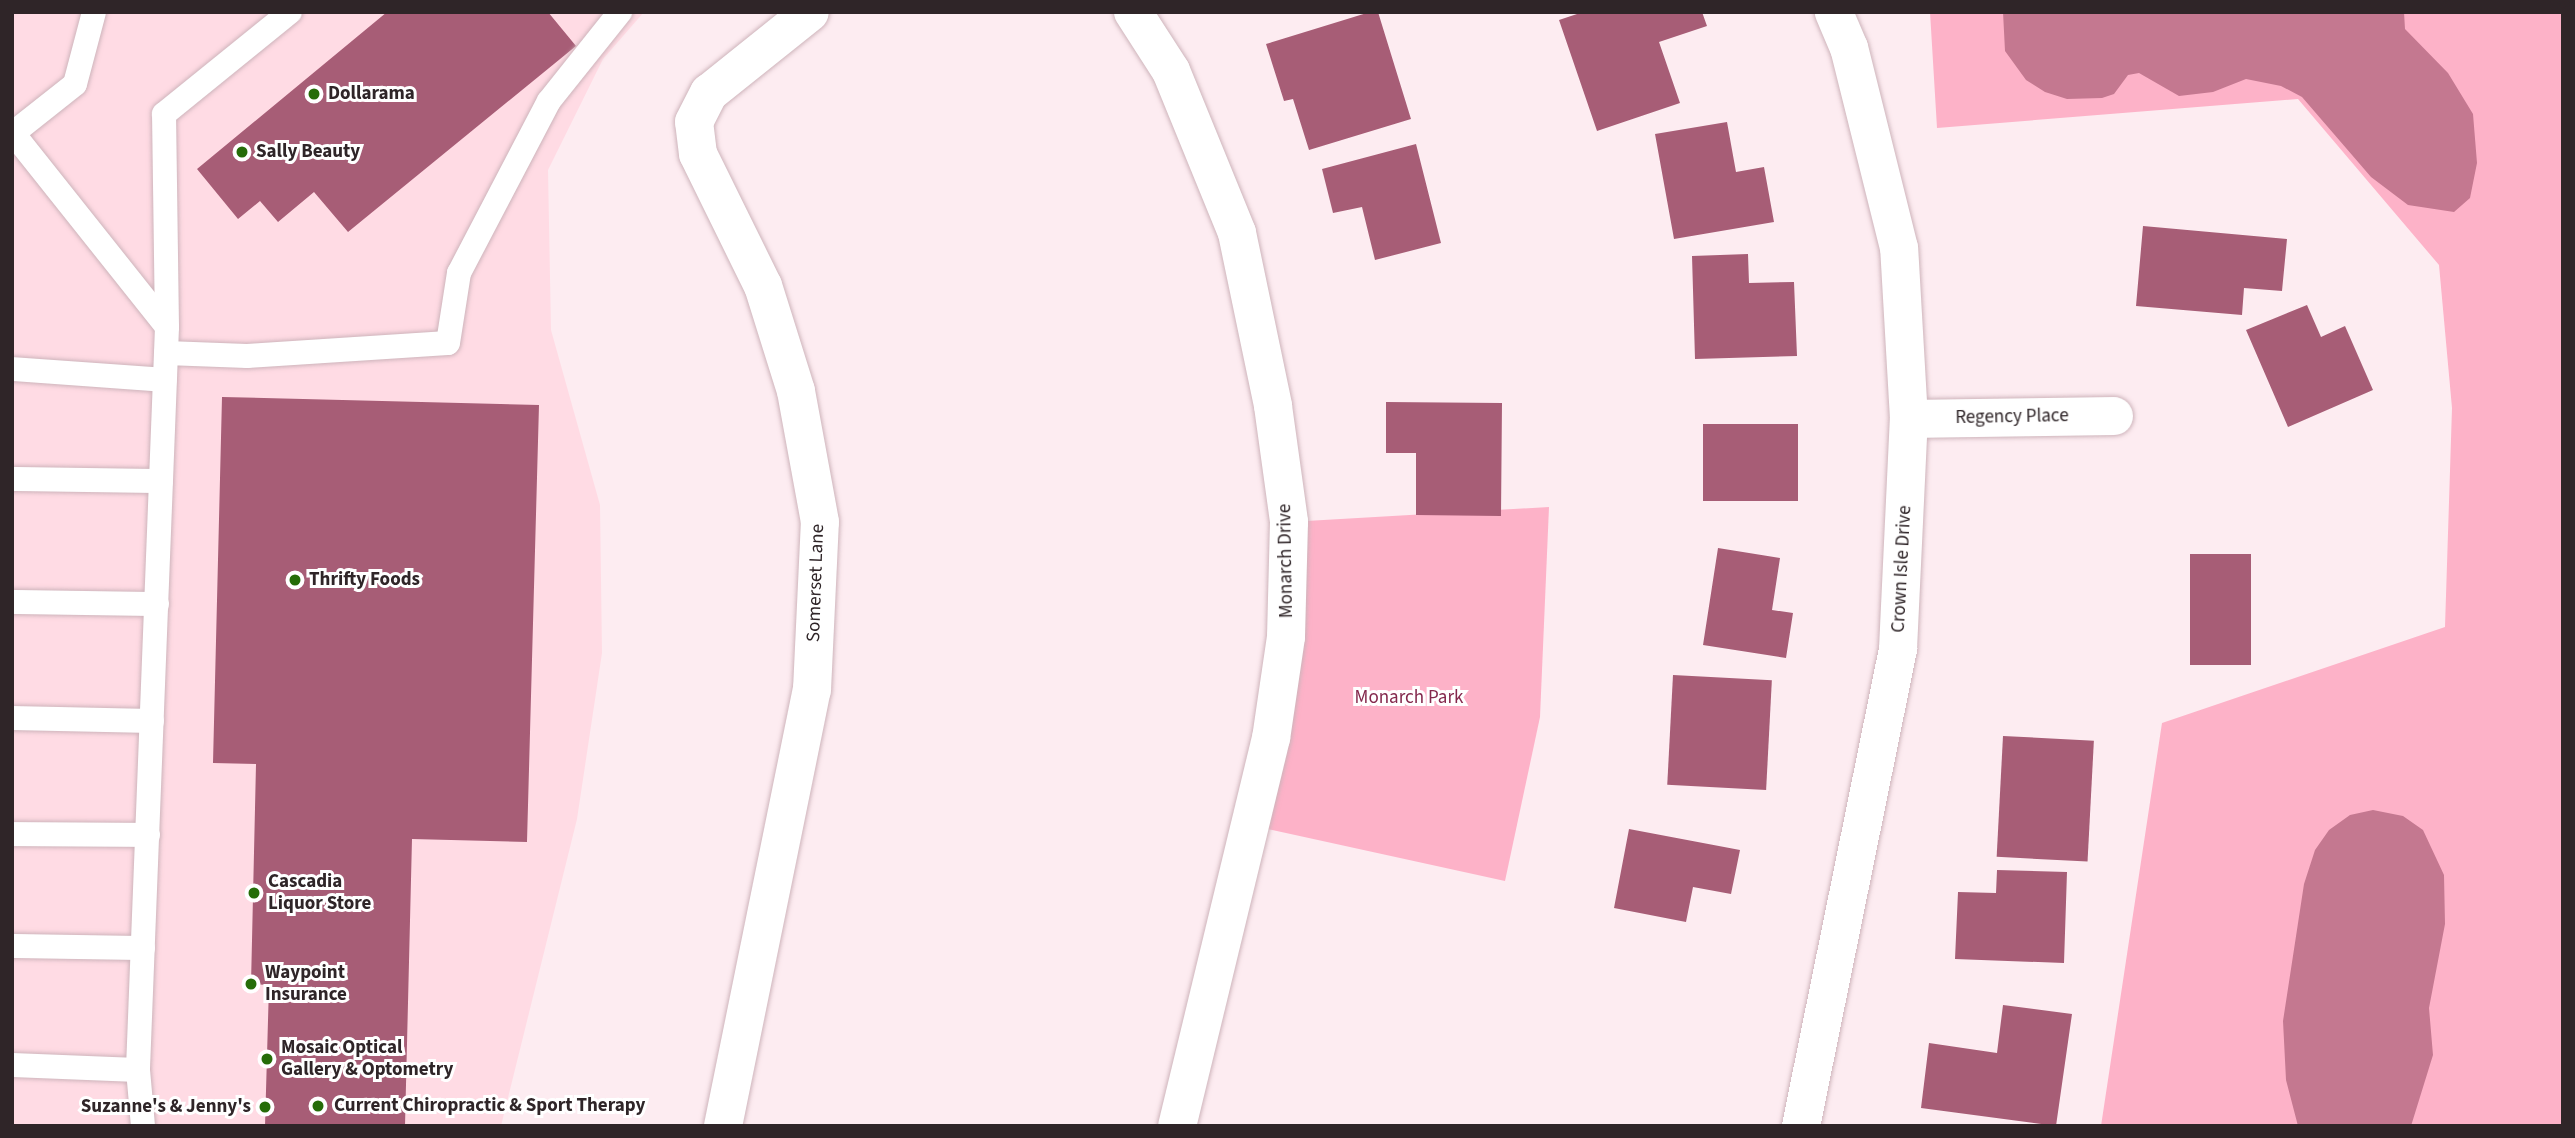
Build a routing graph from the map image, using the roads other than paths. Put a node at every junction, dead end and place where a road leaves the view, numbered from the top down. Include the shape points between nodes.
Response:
1 (94, 12) edge
2 (290, 12) edge
3 (620, 12) edge
4 (1133, 12) edge
5 (1834, 12) edge
6 (806, 15) edge
7 (12, 133) edge
8 (167, 327) junction
9 (166, 353) junction
10 (12, 369) edge
11 (165, 380) junction
12 (2114, 416) dead end
13 (1909, 419) junction
14 (12, 480) edge
15 (161, 481) junction
16 (12, 602) edge
17 (157, 604) junction
18 (12, 718) edge
19 (152, 721) junction
20 (12, 834) edge
21 (148, 835) junction
22 (12, 946) edge
23 (143, 948) junction
24 (12, 1065) edge
25 (138, 1070) junction
26 (143, 1126) edge
27 (723, 1126) edge
28 (1177, 1126) edge
29 (1801, 1126) edge

1 - 7 lane via 75,83
2 - 8 lane via 164,114
3 - 9 lane via 549,101 459,273 448,343 247,356
4 - 28 street, Monarch Drive via 1171,71 1237,233 1273,406 1289,522 1286,637 1270,738
5 - 13 street, Crown Isle Drive via 1849,48 1899,248
6 - 27 street, Somerset Lane via 709,93 694,122 698,154 762,286 796,391 820,522 812,690
7 - 8 lane
8 - 9 lane
9 - 11 lane
10 - 11 lane
11 - 15 lane
12 - 13 street, Regency Place
13 - 29 street, Crown Isle Drive via 1898,649
14 - 15 lane
15 - 17 lane
16 - 17 lane
17 - 19 lane
18 - 19 lane
19 - 21 lane
20 - 21 lane
21 - 23 lane
22 - 23 lane
23 - 25 lane
24 - 25 lane
25 - 26 lane

